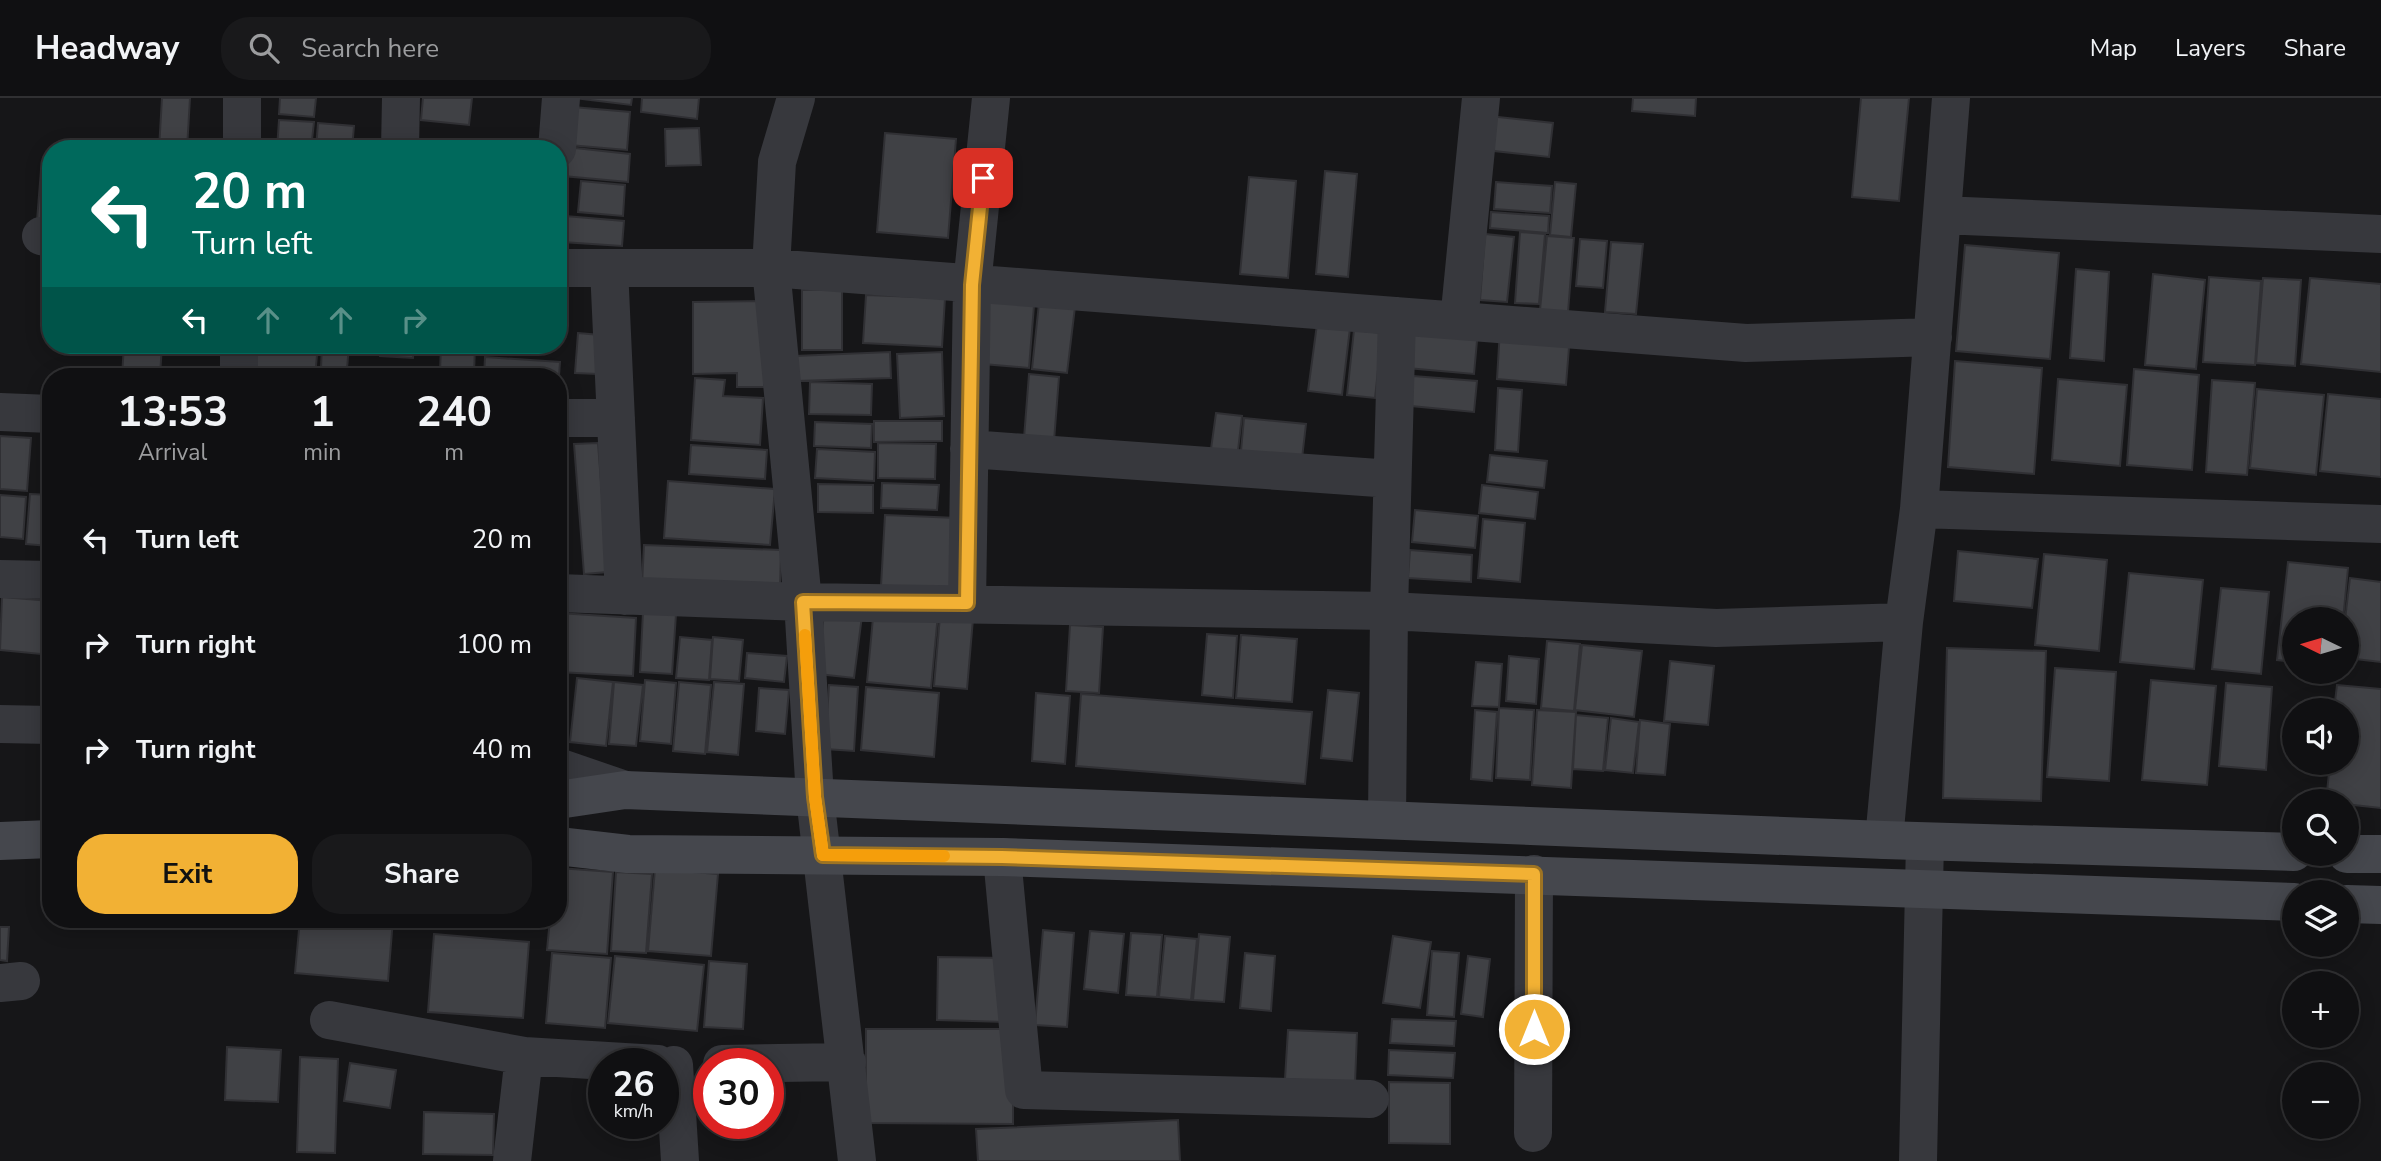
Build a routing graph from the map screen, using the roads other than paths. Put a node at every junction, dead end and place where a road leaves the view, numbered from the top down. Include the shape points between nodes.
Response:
1 (242, 98) edge
2 (401, 98) edge
3 (561, 98) edge
4 (796, 98) edge
5 (991, 98) edge
6 (1481, 98) edge
7 (1951, 98) edge
8 (242, 140) edge
9 (400, 140) edge
10 (558, 140) edge
11 (1942, 215) junction
12 (2381, 234) edge
13 (567, 268) edge
14 (609, 268) junction
15 (771, 268) junction
16 (972, 285) junction
17 (1397, 317) junction
18 (1459, 321) junction
19 (1933, 337) junction
20 (0, 412) edge
21 (42, 414) edge
22 (567, 418) edge
23 (616, 418) junction
24 (969, 449) junction
25 (1392, 480) junction
26 (1919, 509) junction
27 (2381, 524) edge
28 (0, 579) edge
29 (42, 580) edge
30 (567, 593) edge
31 (624, 596) junction
32 (803, 602) junction
33 (967, 603) junction
34 (1389, 611) junction
35 (1904, 621) junction
36 (0, 724) edge
37 (42, 725) edge
38 (567, 770) edge
39 (625, 790) junction
40 (815, 797) junction
41 (567, 799) edge
42 (1387, 820) junction
43 (1617, 830) junction
44 (42, 839) edge
45 (1884, 840) junction
46 (0, 841) edge
47 (1925, 842) junction
48 (2060, 846) junction
49 (567, 847) edge
50 (2282, 852) edge
51 (2359, 854) edge
52 (823, 855) junction
53 (2381, 855) edge
54 (1002, 857) junction
55 (1534, 874) junction
56 (1613, 878) junction
57 (1924, 888) junction
58 (2057, 893) junction
59 (2282, 902) edge
60 (2359, 904) edge
61 (2381, 905) edge
62 (329, 1020) dead end
63 (524, 1056) junction
64 (588, 1059) edge
65 (847, 1062) junction
66 (784, 1063) edge
67 (1370, 1099) dead end
68 (1533, 1133) dead end
69 (679, 1137) edge
70 (512, 1161) edge
71 (680, 1161) edge
72 (857, 1161) edge
73 (1918, 1161) edge

1 - 8 street
2 - 9 street
3 - 10 street
4 - 15 street via 777,162
5 - 16 street
6 - 18 street
7 - 11 street
11 - 12 street
11 - 19 street
13 - 14 street
14 - 15 street
14 - 23 street
15 - 16 street
15 - 32 street
16 - 17 street
16 - 24 street
17 - 18 street
17 - 25 street
18 - 19 street via 1746,343
19 - 26 street
20 - 21 street
22 - 23 street
23 - 31 street
24 - 25 street
24 - 33 street
25 - 34 street
26 - 27 street
26 - 35 street
28 - 29 street
30 - 31 street
31 - 32 street
32 - 33 street
32 - 40 street
33 - 34 street
34 - 35 street via 1716,628
34 - 42 street
35 - 45 street
36 - 37 street
38 - 39 street
39 - 40 street
39 - 41 street
40 - 42 street
40 - 52 street
42 - 43 street
43 - 45 street
43 - 56 street
44 - 46 street
45 - 47 street
47 - 48 street
47 - 57 street
48 - 50 street
48 - 58 street
49 - 52 street via 628,854
51 - 53 street
52 - 54 street
52 - 65 street
54 - 55 street
54 - 67 street via 1024,1090
55 - 56 street
55 - 68 street
56 - 57 street
57 - 58 street
57 - 73 street
58 - 59 street
60 - 61 street
62 - 63 street
63 - 64 street
63 - 70 street
65 - 66 street
65 - 72 street
69 - 71 street

